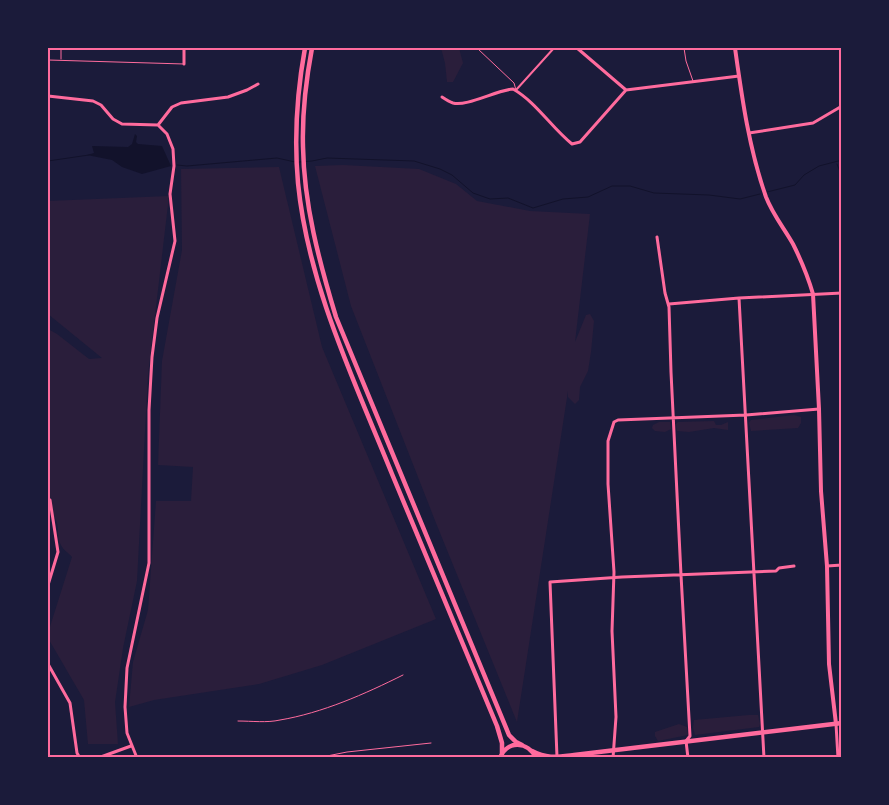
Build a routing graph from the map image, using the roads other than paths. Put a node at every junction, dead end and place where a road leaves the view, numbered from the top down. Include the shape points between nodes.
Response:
1 (61, 48) edge
2 (184, 48) edge
3 (305, 48) edge
4 (312, 48) edge
5 (554, 48) edge
6 (577, 48) edge
7 (684, 48) edge
8 (735, 48) edge
9 (478, 49) dead end
10 (48, 60) edge
11 (61, 60) junction
12 (184, 64) joint
13 (739, 76) junction
14 (694, 82) junction
15 (258, 84) dead end
16 (516, 90) junction
17 (626, 90) junction
18 (48, 96) edge
19 (442, 97) dead end
20 (842, 106) edge
21 (158, 125) junction
22 (748, 133) junction
23 (657, 237) dead end
24 (842, 293) edge
25 (813, 294) junction
26 (739, 298) junction
27 (669, 304) junction
28 (819, 409) junction
29 (746, 415) junction
30 (674, 419) junction
31 (50, 500) dead end
32 (842, 565) edge
33 (794, 566) dead end
34 (827, 566) junction
35 (754, 572) junction
36 (681, 576) junction
37 (614, 578) junction
38 (48, 585) edge
39 (48, 664) edge
40 (403, 675) dead end
41 (238, 720) dead end
42 (839, 724) edge
43 (762, 732) junction
44 (686, 741) junction
45 (431, 743) dead end
46 (522, 745) junction
47 (131, 746) junction
48 (532, 751) junction
49 (613, 751) junction
50 (574, 755) junction
51 (500, 756) edge
52 (557, 757) edge
53 (80, 758) edge
54 (98, 758) edge
55 (137, 758) edge
56 (317, 758) edge
57 (536, 758) edge
58 (564, 758) edge
59 (613, 758) edge
60 (688, 758) edge
61 (764, 758) edge
62 (838, 758) edge

1 - 11 lane
2 - 12 street
3 - 51 main road via 296,147 298,184 313,265 329,318 497,726 502,743
4 - 46 main road via 302,146 305,184 315,242 336,317 509,735
5 - 16 street
6 - 17 street
7 - 14 lane
8 - 13 street
9 - 16 lane via 514,83
10 - 11 lane
11 - 12 lane
13 - 14 street
13 - 22 street
14 - 17 street
15 - 21 street via 228,97 181,103 172,107
16 - 17 street via 572,144 580,142
16 - 19 street via 505,90 464,103 453,103
18 - 21 street via 101,105 113,120 122,124
20 - 22 street via 813,123
21 - 47 street via 167,134 173,148 170,194 174,241 152,357 148,563 127,668 125,707
22 - 25 street via 766,198 792,243
23 - 27 street
24 - 25 street
25 - 26 street
25 - 28 street
26 - 27 street
26 - 29 street
27 - 30 street
28 - 29 street
28 - 34 street
29 - 30 street
29 - 35 street
30 - 36 street
30 - 37 street via 618,420 612,426 608,441 608,484
31 - 38 street via 58,552
32 - 34 street
33 - 35 street
34 - 42 street via 829,664
35 - 36 street
35 - 43 street
36 - 37 street
36 - 44 street via 690,736
37 - 49 street via 612,631 616,717
37 - 52 street via 550,582
39 - 53 street via 70,703
40 - 41 lane via 304,714 279,720
42 - 43 main road
42 - 62 street
43 - 44 main road
43 - 61 street
44 - 49 main road
44 - 60 street
45 - 56 lane
46 - 48 main road
46 - 51 main road via 512,745
47 - 54 street
47 - 55 street
48 - 52 main road via 544,757
48 - 57 main road
49 - 50 main road
49 - 59 street
50 - 52 main road
50 - 58 main road

